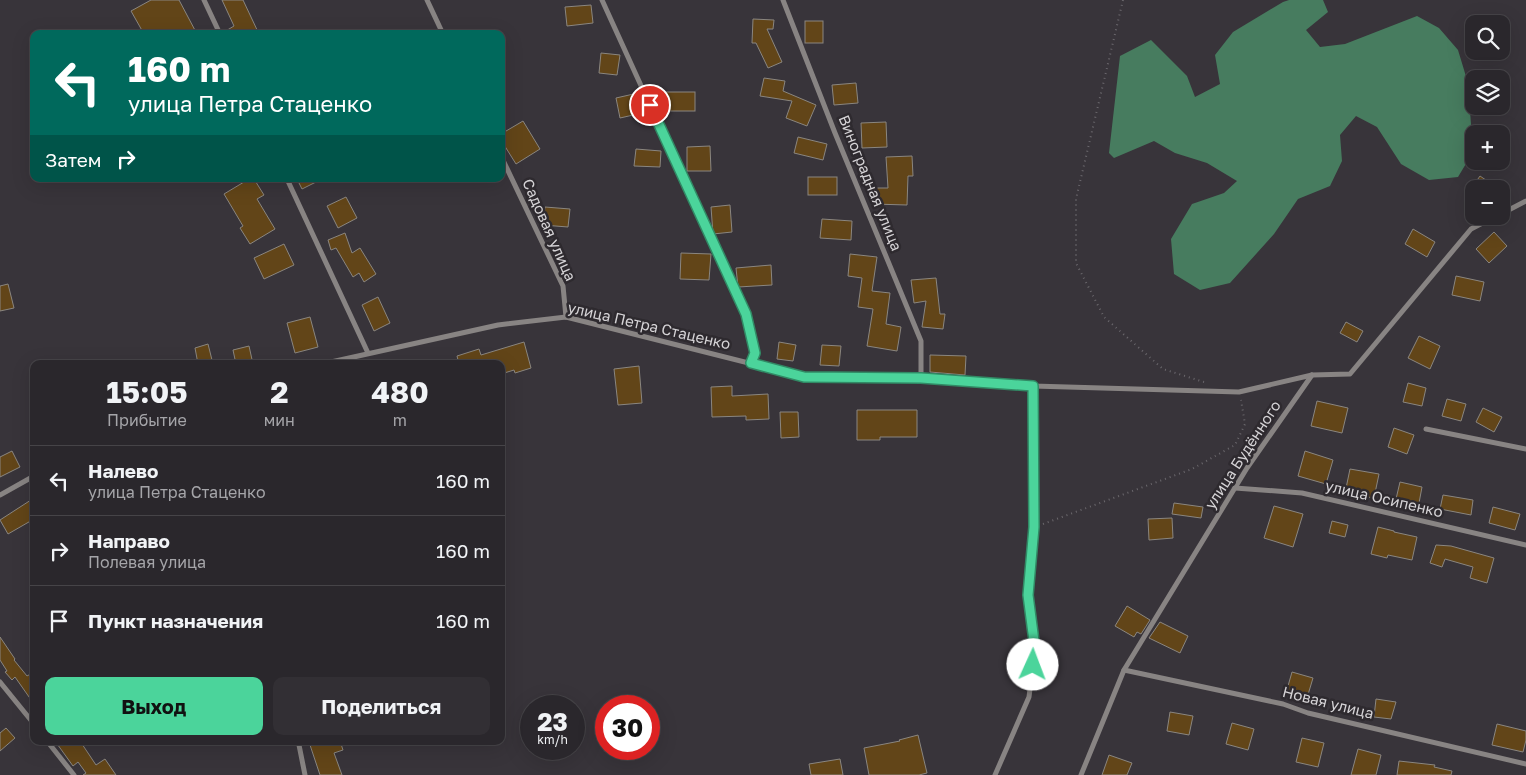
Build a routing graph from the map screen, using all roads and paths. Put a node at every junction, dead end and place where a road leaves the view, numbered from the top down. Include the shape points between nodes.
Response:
1 (204, 0) edge
2 (428, 0) edge
3 (602, 0) edge
4 (783, 0) edge
5 (1123, 0) edge
6 (218, 30) edge
7 (441, 30) edge
8 (505, 165) edge
9 (288, 182) edge
10 (1526, 201) edge
11 (1510, 209) edge
12 (1479, 225) edge
13 (566, 317) junction
14 (368, 353) junction
15 (339, 360) edge
16 (751, 363) junction
17 (1312, 376) junction
18 (921, 378) junction
19 (1211, 384) dead end
20 (1033, 386) junction
21 (1239, 392) junction
22 (1426, 429) dead end
23 (1526, 449) edge
24 (30, 478) edge
25 (1235, 488) junction
26 (0, 495) edge
27 (1034, 527) junction
28 (1526, 545) edge
29 (1124, 670) junction
30 (0, 682) edge
31 (30, 719) edge
32 (50, 745) edge
33 (299, 745) edge
34 (1526, 764) edge
35 (74, 775) edge
36 (305, 775) edge
37 (995, 775) edge
38 (1081, 775) edge

1 - 6 street
2 - 7 street
3 - 16 street via 746,314 755,353
4 - 18 street, Виноградная улица via 921,341
5 - 19 path via 1076,199 1076,263 1104,317 1163,369
8 - 13 street, Садовая улица via 562,286
9 - 14 street
10 - 11 street
12 - 17 street via 1471,229 1350,374
13 - 14 street, улица Петра Стаценко via 498,325
13 - 16 street, улица Петра Стаценко
14 - 15 street, улица Петра Стаценко
16 - 18 street, улица Петра Стаценко via 804,377
17 - 21 street, улица Петра Стаценко
17 - 25 street, улица Будённого
18 - 20 street, улица Петра Стаценко
20 - 21 street, улица Петра Стаценко
20 - 27 street
21 - 27 path via 1245,424 1235,445 1192,469
22 - 23 street
24 - 26 street
25 - 28 street, улица Осипенко via 1302,493
25 - 29 street, улица Будённого
27 - 37 street via 1028,595 1035,649 1029,697
29 - 34 street, Новая улица via 1283,704 1308,713
29 - 38 street, улица Будённого
30 - 31 street
32 - 35 street
33 - 36 street

